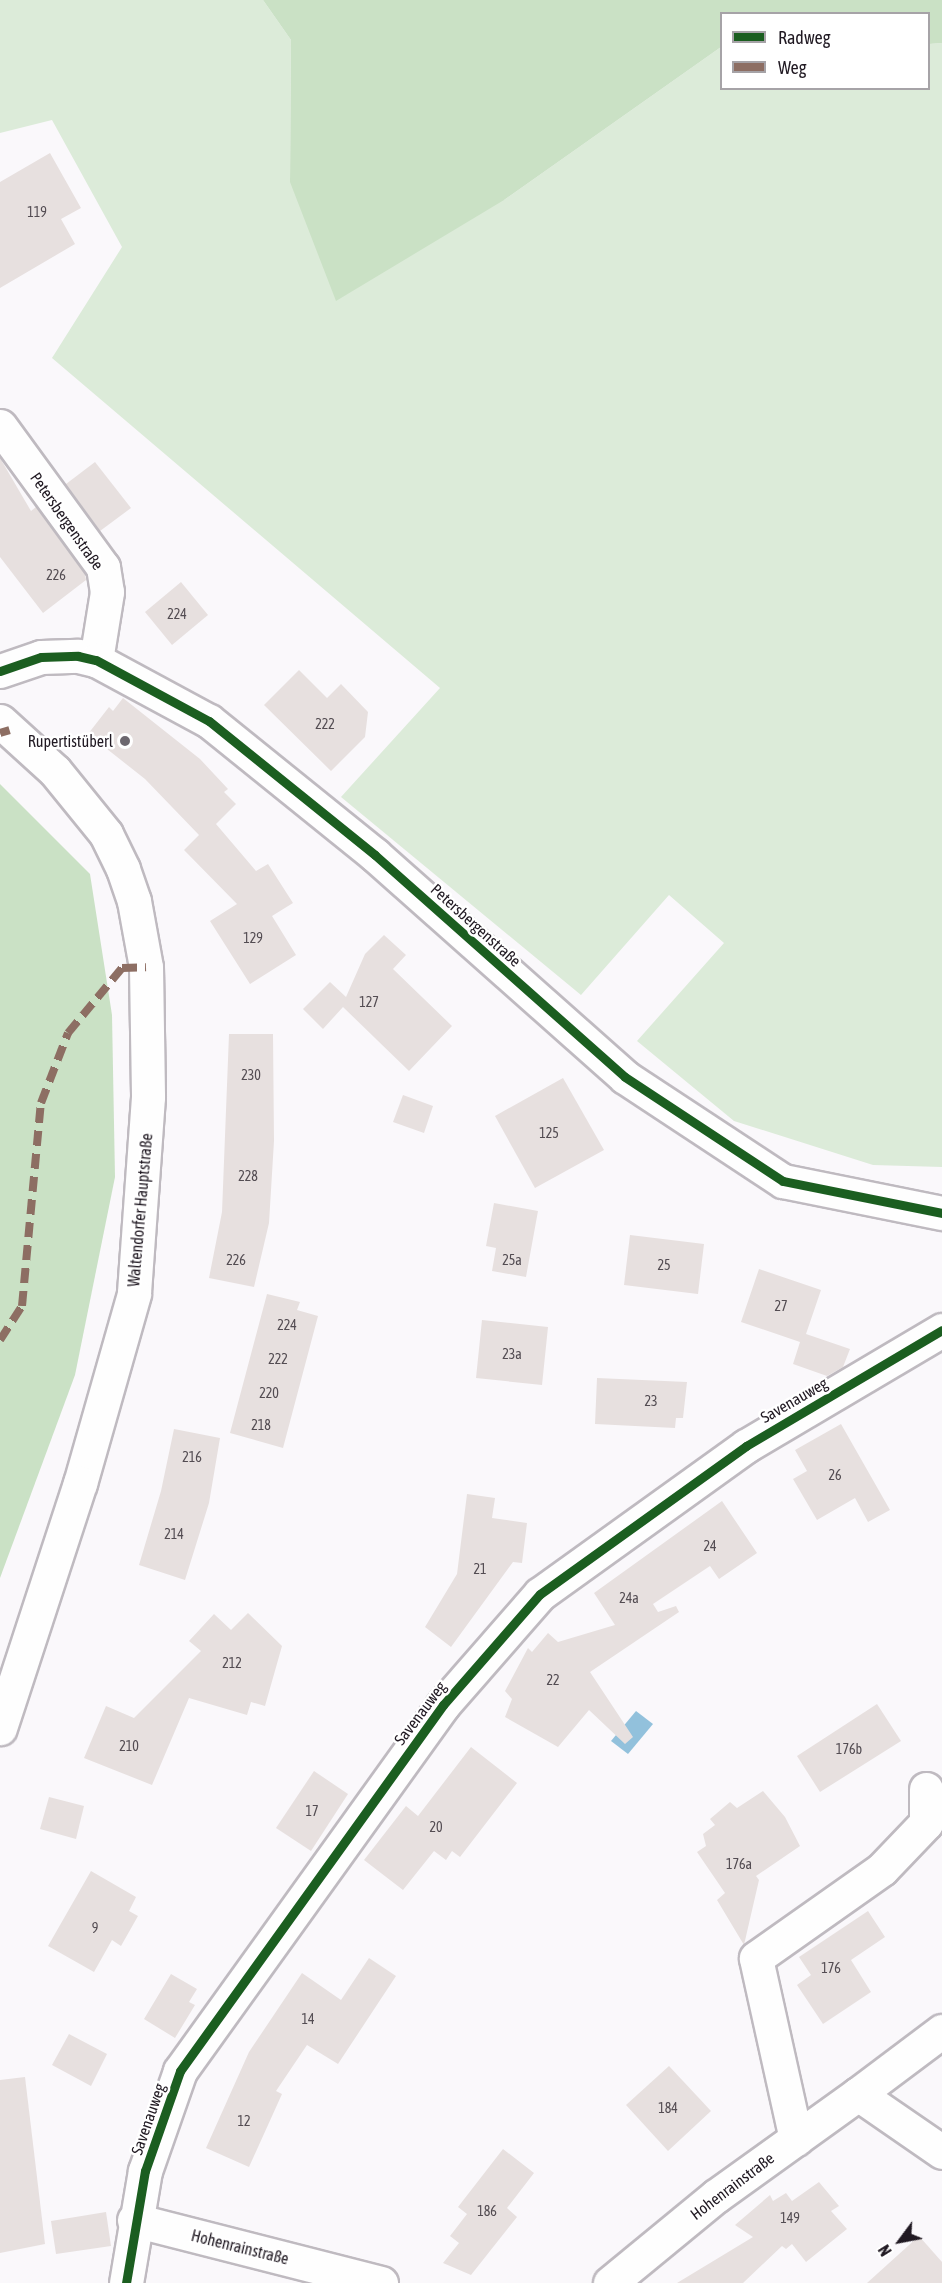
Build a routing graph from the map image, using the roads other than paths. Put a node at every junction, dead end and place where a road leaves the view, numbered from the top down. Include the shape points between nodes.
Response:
1 (0, 426) edge
2 (96, 660) junction
3 (0, 671) edge
4 (0, 721) edge
5 (942, 1213) edge
6 (942, 1330) edge
7 (0, 1728) edge
8 (926, 1790) dead end
9 (942, 2031) edge
10 (858, 2094) junction
11 (796, 2139) junction
12 (942, 2152) edge
13 (134, 2220) junction
14 (126, 2283) edge
15 (381, 2283) edge
16 (610, 2283) edge

1 - 2 street, Petersbergenstraße via 103,567 107,592
2 - 3 street, Petersbergenstraße via 78,656 41,657
2 - 5 street, Petersbergenstraße via 209,721 375,855 625,1077 783,1181
4 - 7 street, Waltendorfer Hauptstraße via 55,771 106,834 123,869 134,901 146,967 148,1097 134,1294 80,1483
6 - 13 street, Savenauweg via 746,1446 540,1594 443,1705 180,2071 145,2171
8 - 11 street via 926,1823 882,1869 756,1958
9 - 10 street, Hohenrainstraße
10 - 11 street, Hohenrainstraße
10 - 12 street
11 - 16 street, Hohenrainstraße via 716,2196
13 - 14 street, Savenauweg
13 - 15 street, Hohenrainstraße

